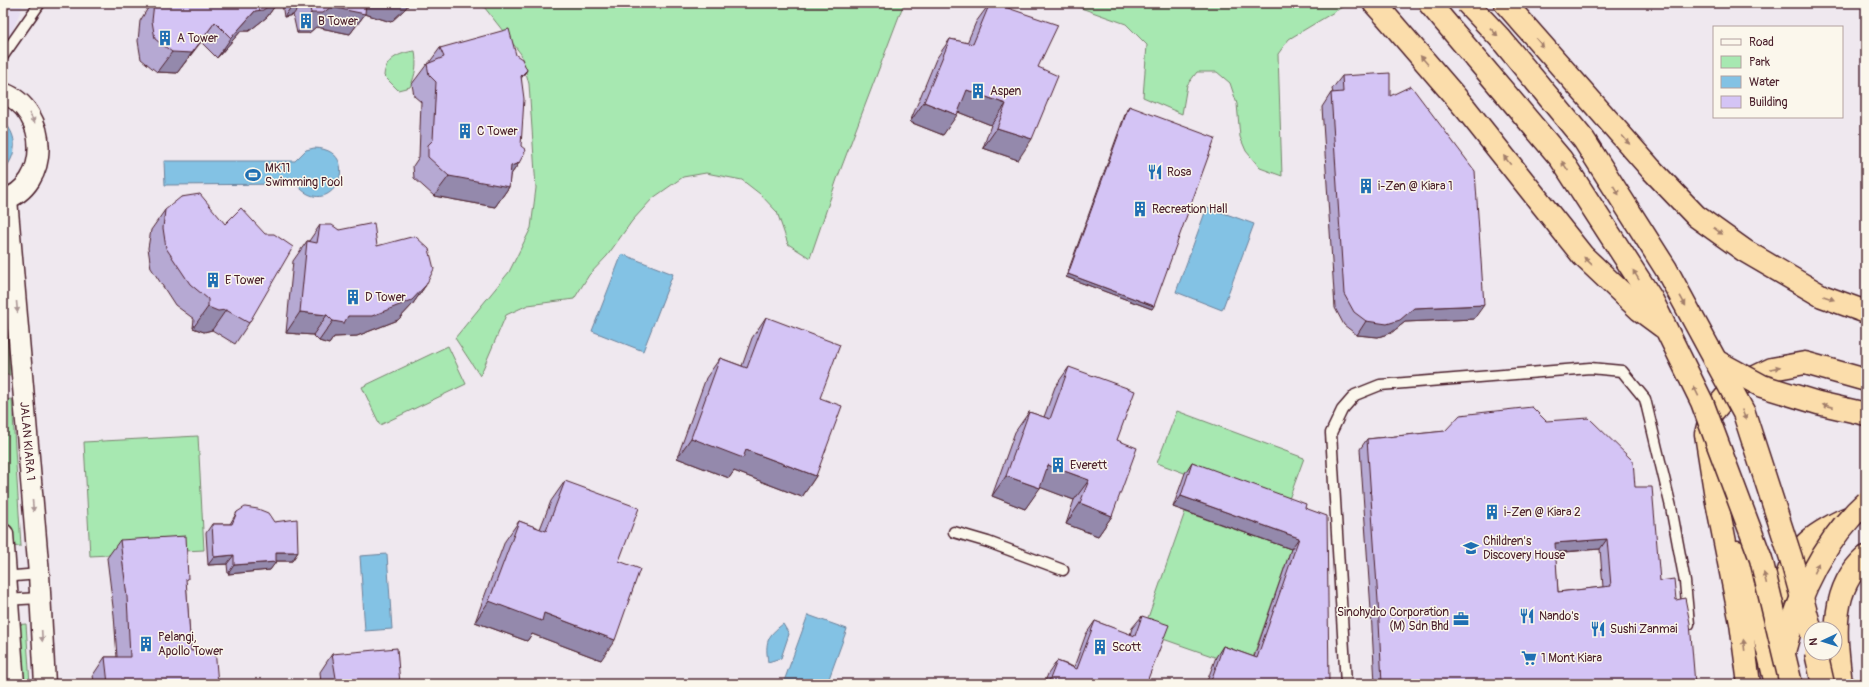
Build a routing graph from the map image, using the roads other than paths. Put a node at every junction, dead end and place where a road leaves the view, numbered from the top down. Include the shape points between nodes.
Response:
1 (40, 3) edge
2 (1429, 3) edge
3 (1467, 3) edge
4 (1505, 3) edge
5 (1380, 9) edge
6 (3, 56) edge
7 (3, 93) edge
8 (5, 199) edge
9 (1866, 312) edge
10 (1866, 380) edge
11 (1866, 414) edge
12 (1716, 496) junction
13 (1866, 502) edge
14 (1866, 513) edge
15 (954, 532) dead end
16 (3, 534) edge
17 (1866, 544) edge
18 (1866, 557) edge
19 (1063, 570) dead end
20 (39, 574) junction
21 (5, 577) edge
22 (40, 598) junction
23 (6, 600) edge
24 (1808, 621) edge
25 (1826, 621) edge
26 (1690, 637) edge
27 (1818, 661) edge
28 (1822, 661) edge
29 (14, 684) edge
30 (45, 684) edge
31 (1346, 684) edge
32 (1749, 684) edge
33 (1777, 684) edge
34 (1791, 684) edge
35 (1800, 684) edge
36 (1822, 684) edge
37 (1841, 684) edge

1 - 6 lane
34 -> 2 highway, bridge via 1761,559 1702,402 1651,298 1561,159
3 -> 24 highway, bridge via 1500,38 1584,140 1666,269 1744,413 1791,558
4 -> 9 highway via 1651,169 1696,216 1745,251 1822,296
11 -> 5 highway, bridge via 1762,386 1697,351 1640,310 1583,256 1466,109
7 -> 8 street via 28,111 39,136 39,155 33,173 22,188
8 -> 20 street, JALAN KIARA 1
12 -> 10 highway via 1706,434 1711,414 1733,388 1772,368 1805,363
32 -> 12 highway via 1741,623
12 - 33 highway via 1755,597
33 -> 13 highway, bridge via 1792,619 1818,563 1836,534
14 - 35 highway via 1843,520 1809,541 1798,553 1788,572 1781,595 1782,621
15 - 19 lane
16 - 21 street
17 - 25 highway via 1848,564 1830,598
18 - 37 highway via 1855,567 1843,591 1836,614
20 - 21 lane
20 - 22 street, JALAN KIARA 1
21 - 23 street
22 - 23 lane
22 -> 30 street, JALAN KIARA 1
23 - 29 street
26 - 31 lane via 1685,582 1671,508 1645,399 1622,372 1590,368 1380,385 1355,395 1342,410 1331,433
27 - 36 highway, bridge
28 - 36 highway, bridge

